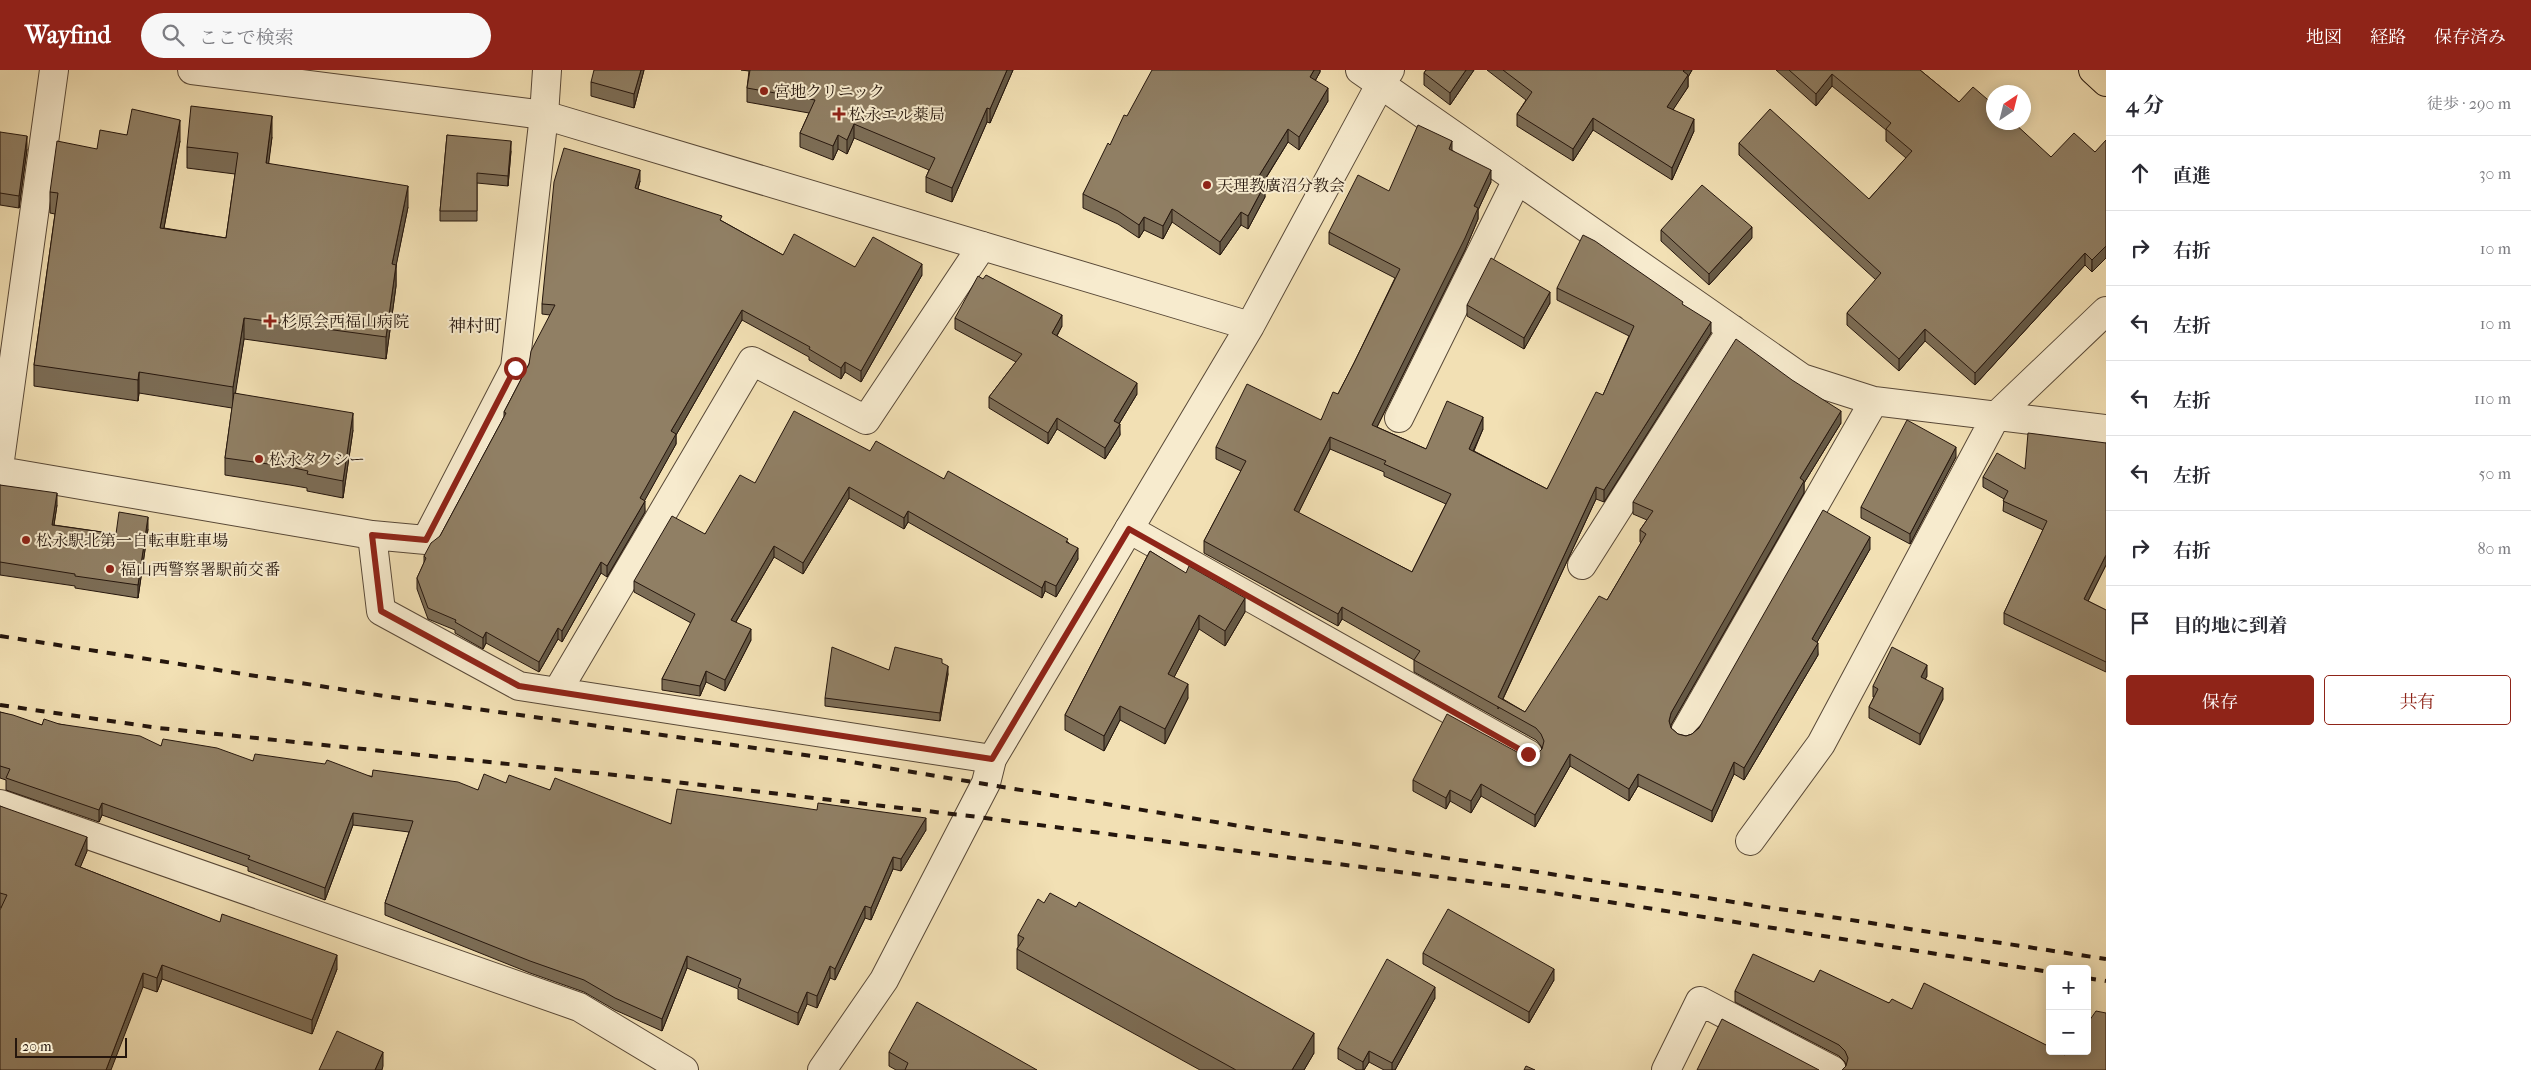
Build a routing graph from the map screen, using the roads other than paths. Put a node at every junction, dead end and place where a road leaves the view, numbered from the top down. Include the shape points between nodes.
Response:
1 (54, 70) edge
2 (192, 70) edge
3 (547, 70) edge
4 (2093, 70) edge
5 (1377, 75) edge
6 (2106, 82) edge
7 (544, 115) junction
8 (1517, 180) junction
9 (982, 246) junction
10 (2106, 311) edge
11 (1250, 326) junction
12 (1732, 329) junction
13 (1874, 401) junction
14 (1996, 416) junction
15 (1398, 418) dead end
16 (2106, 429) edge
17 (0, 460) edge
18 (0, 471) edge
19 (1129, 529) junction
20 (372, 535) junction
21 (1582, 565) dead end
22 (557, 692) junction
23 (1685, 732) dead end
24 (1528, 754) dead end
25 (992, 759) junction
26 (0, 804) edge
27 (1750, 841) dead end
28 (828, 1068) edge
29 (684, 1070) edge
30 (1666, 1070) edge
31 (1832, 1070) edge

1 - 17 street
2 - 7 street
3 - 7 street
4 - 6 highway
5 - 8 street
5 - 11 street
7 - 9 street
7 - 20 street via 515,368 426,540
8 - 12 street
8 - 15 street
9 - 11 street
9 - 22 street via 866,420 752,361
10 - 14 street
11 - 19 street
12 - 13 street via 1802,378
12 - 21 street
13 - 14 street
13 - 23 street
14 - 16 street
14 - 27 street via 1821,744
18 - 20 street
19 - 24 street
19 - 25 street
20 - 22 street via 381,611 519,686
22 - 25 street
25 - 28 street via 986,783 884,980
26 - 29 street via 579,1007
30 - 31 street via 1700,1001

